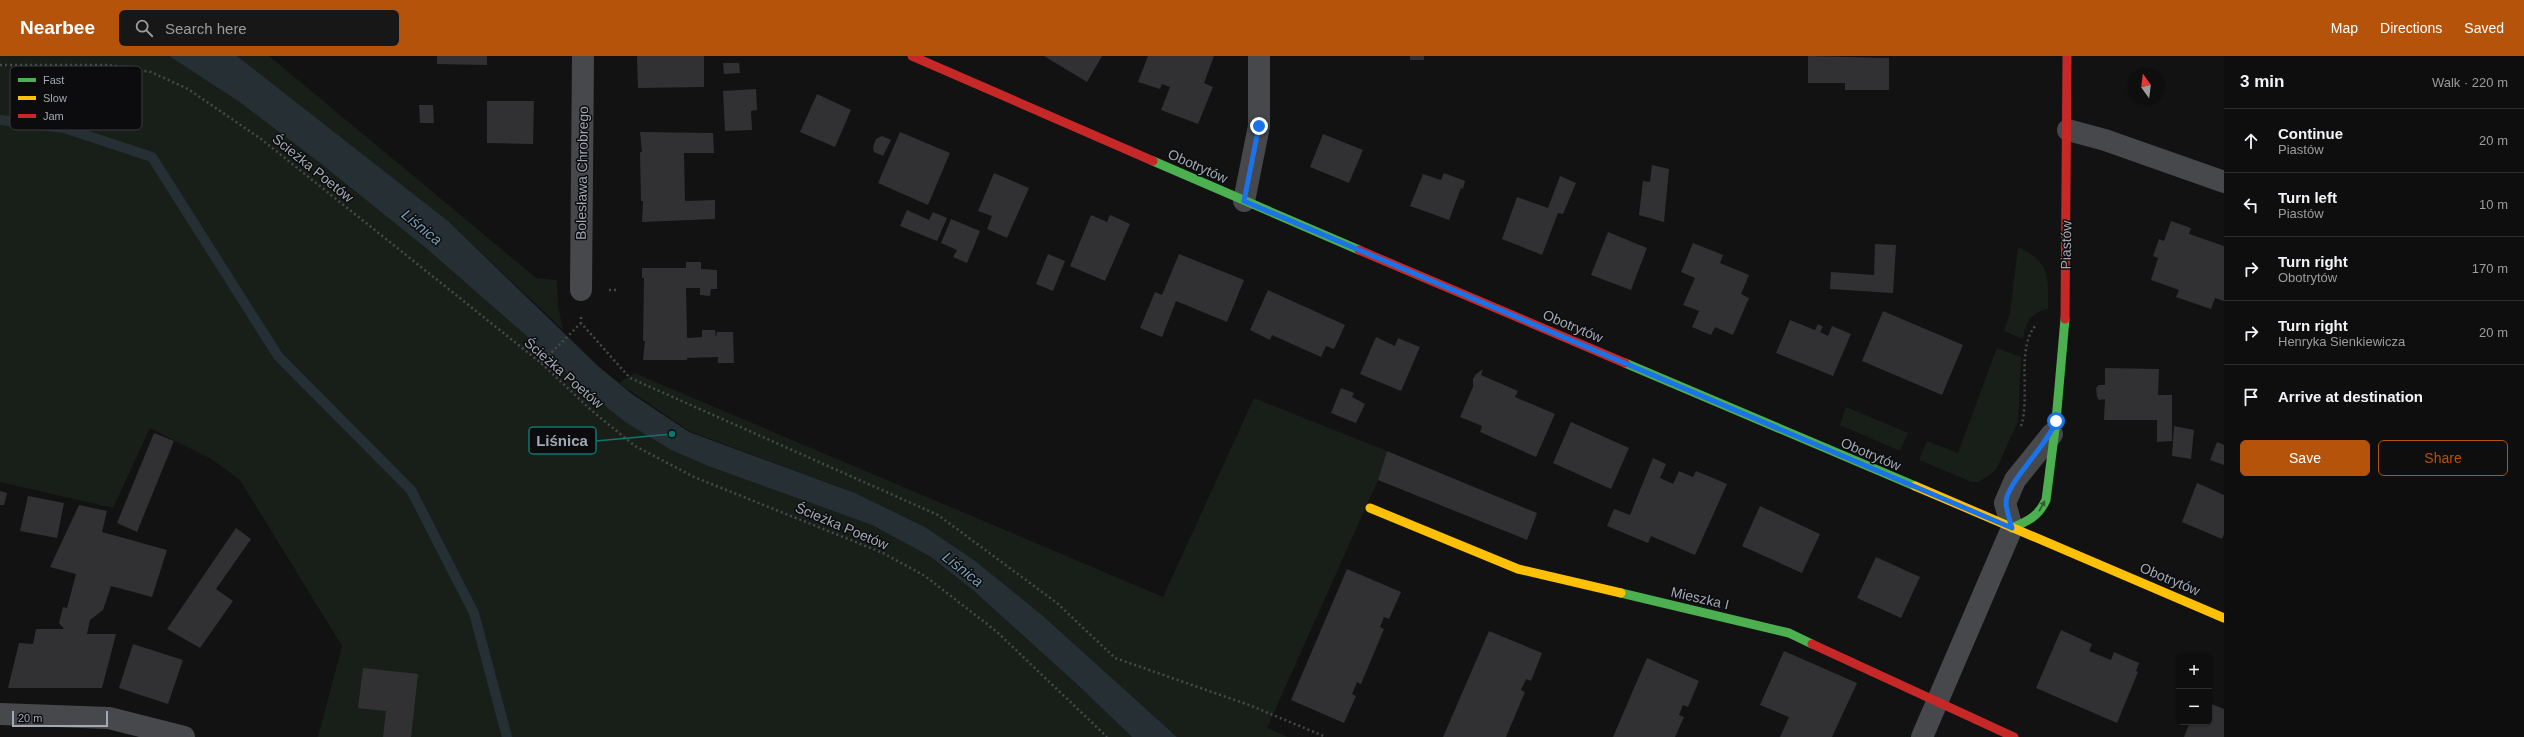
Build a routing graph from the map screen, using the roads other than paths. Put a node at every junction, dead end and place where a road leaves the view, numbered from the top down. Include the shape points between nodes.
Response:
1 (583, 56) edge
2 (912, 56) edge
3 (1259, 56) edge
4 (2067, 56) edge
5 (2068, 130) junction
6 (2224, 182) edge
7 (1244, 201) junction
8 (580, 290) road end
9 (2052, 434) junction
10 (1370, 508) dead end
11 (2012, 528) junction
12 (2224, 618) edge
13 (1937, 702) junction
14 (0, 714) edge
15 (184, 737) edge
16 (1922, 737) edge
17 (2014, 737) edge

1 - 8 street, Bolesława Chrobrego
2 - 7 street, Obotrytów
3 - 7 street via 1259,126
4 - 5 street, Piastów
5 - 6 street via 2105,140
5 - 9 street, Piastów via 2065,333 2056,421
7 - 11 street, Obotrytów
9 - 11 street, Piastów via 2016,480 2005,503
11 -> 9 street, Piastów via 2036,517 2049,493
10 - 13 street, Mieszka I via 1518,569 1789,633
11 - 12 street, Obotrytów
11 - 13 street
13 - 16 street
13 - 17 street, Mieszka I
14 - 15 street via 109,718

